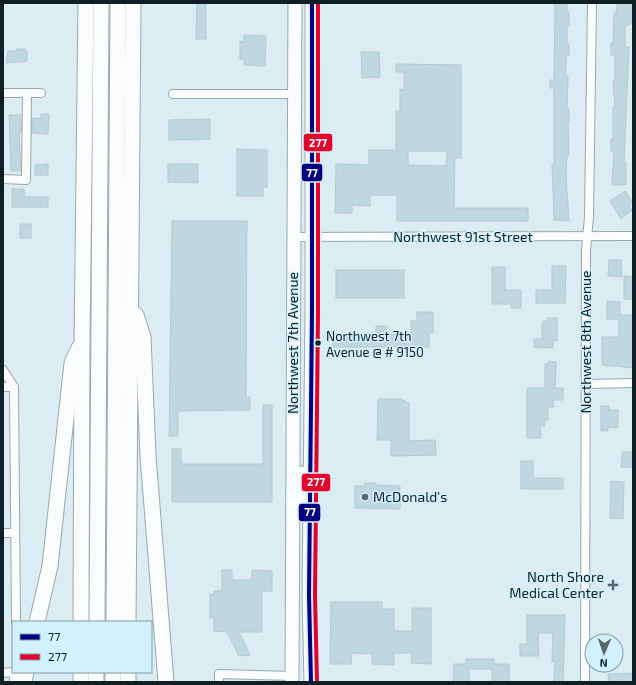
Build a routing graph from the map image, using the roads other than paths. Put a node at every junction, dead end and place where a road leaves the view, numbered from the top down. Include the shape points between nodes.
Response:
1 (86, 3) edge
2 (101, 3) edge
3 (118, 3) edge
4 (133, 3) edge
5 (295, 3) edge
6 (312, 3) edge
7 (592, 3) edge
8 (3, 93) edge
9 (28, 93) junction
10 (41, 93) dead end
11 (173, 94) dead end
12 (294, 94) junction
13 (3, 179) edge
14 (587, 236) junction
15 (633, 236) edge
16 (293, 238) junction
17 (312, 238) junction
18 (132, 302) junction
19 (82, 344) junction
20 (3, 370) edge
21 (633, 383) edge
22 (586, 384) junction
23 (3, 387) edge
24 (14, 387) junction
25 (292, 456) junction
26 (311, 511) junction
27 (3, 533) edge
28 (15, 533) junction
29 (293, 555) junction
30 (16, 621) edge
31 (37, 621) edge
32 (81, 621) edge
33 (97, 621) edge
34 (114, 621) edge
35 (128, 621) edge
36 (310, 634) junction
37 (219, 678) edge
38 (292, 679) edge
39 (166, 682) edge
40 (310, 682) edge
41 (585, 682) edge

1 - 19 highway
2 - 33 highway
3 - 34 highway
4 - 18 highway
5 - 12 main road, Northwest 7th Avenue
6 - 17 main road, Northwest 7th Avenue
7 - 14 street, Northwest 8th Avenue
8 - 9 street
9 - 10 street
9 - 13 street via 26,180
11 - 12 street
12 - 16 main road, Northwest 7th Avenue
14 - 15 street, Northwest 91st Street
14 - 17 street, Northwest 91st Street
14 - 22 street, Northwest 8th Avenue
16 - 17 street, Northwest 91st Street
16 - 25 main road, Northwest 7th Avenue
17 - 26 main road, Northwest 7th Avenue
18 - 35 highway
18 - 39 highway via 143,337 148,456
19 - 31 highway via 72,363 50,566
19 - 32 highway
20 - 24 street
21 - 22 street
22 - 41 street, Northwest 8th Avenue
23 - 24 street
24 - 28 street
25 - 26 main road via 302,469 301,499
25 - 29 main road, Northwest 7th Avenue
26 - 36 main road, Northwest 7th Avenue
27 - 28 street
28 - 30 street
29 - 36 main road via 304,567 304,623
29 - 38 main road, Northwest 7th Avenue
36 - 40 main road, Northwest 7th Avenue
37 - 38 street

